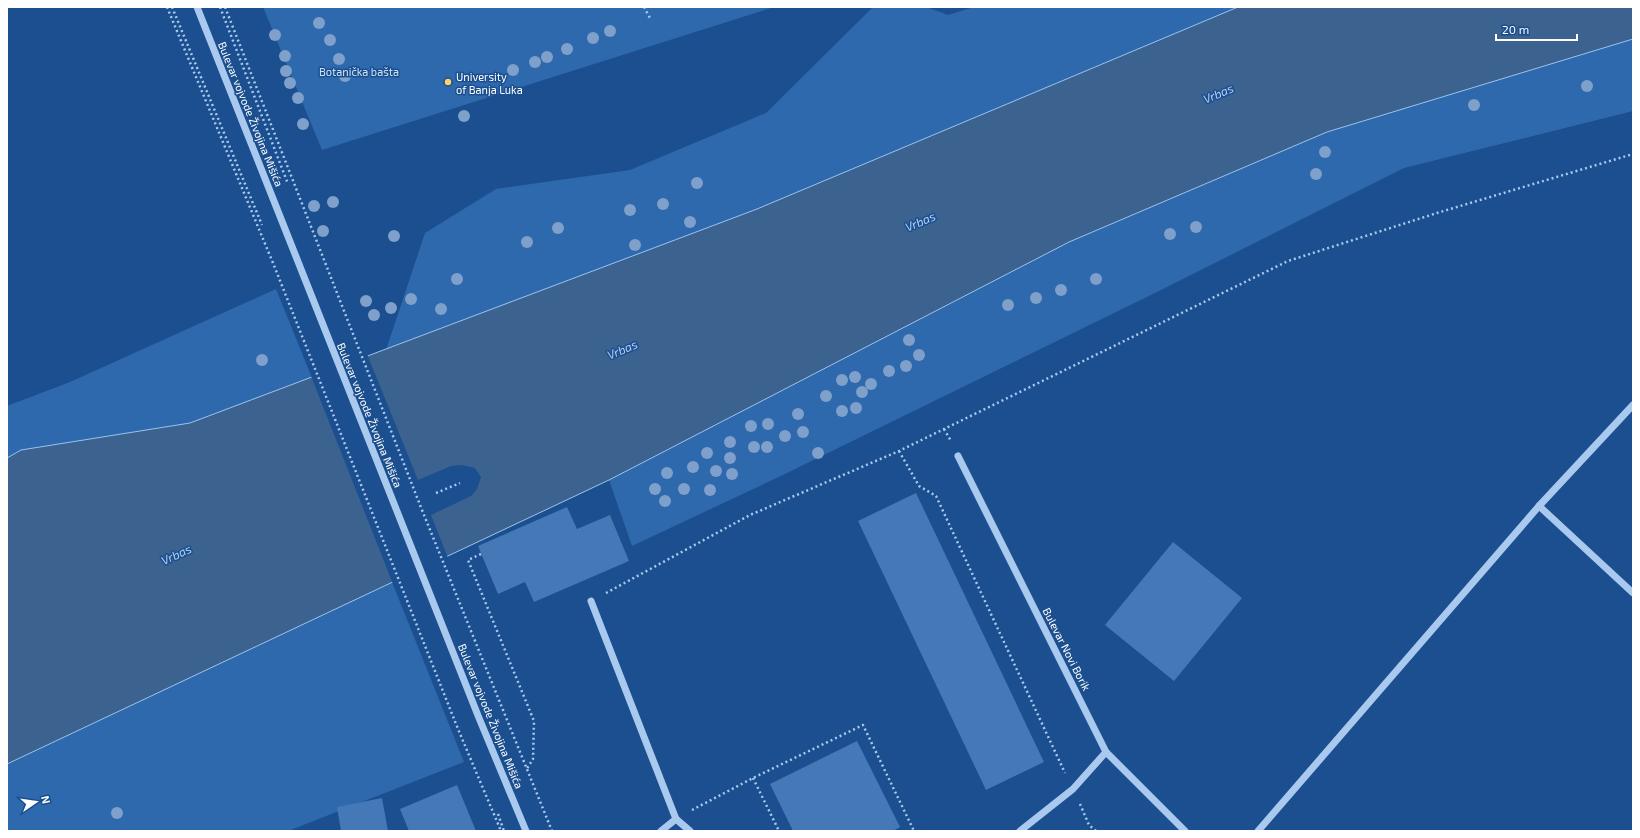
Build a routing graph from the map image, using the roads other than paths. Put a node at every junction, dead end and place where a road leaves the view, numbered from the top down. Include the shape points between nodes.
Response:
1 (197, 7) edge
2 (1633, 405) edge
3 (958, 456) dead end
4 (1539, 506) junction
5 (1633, 593) edge
6 (591, 601) road end
7 (1106, 752) junction
8 (676, 819) junction
9 (526, 831) edge
10 (661, 831) edge
11 (690, 831) edge
12 (1020, 831) edge
13 (1185, 831) edge
14 (1258, 831) edge

1 - 9 street, Bulevar vojvode Živojina Mišića
2 - 4 street
3 - 7 street, Bulevar Novi Borik
4 - 5 street
4 - 14 street
6 - 8 street
7 - 12 street via 1073,789
7 - 13 street, Bulevar Novi Borik
8 - 10 street
8 - 11 street

